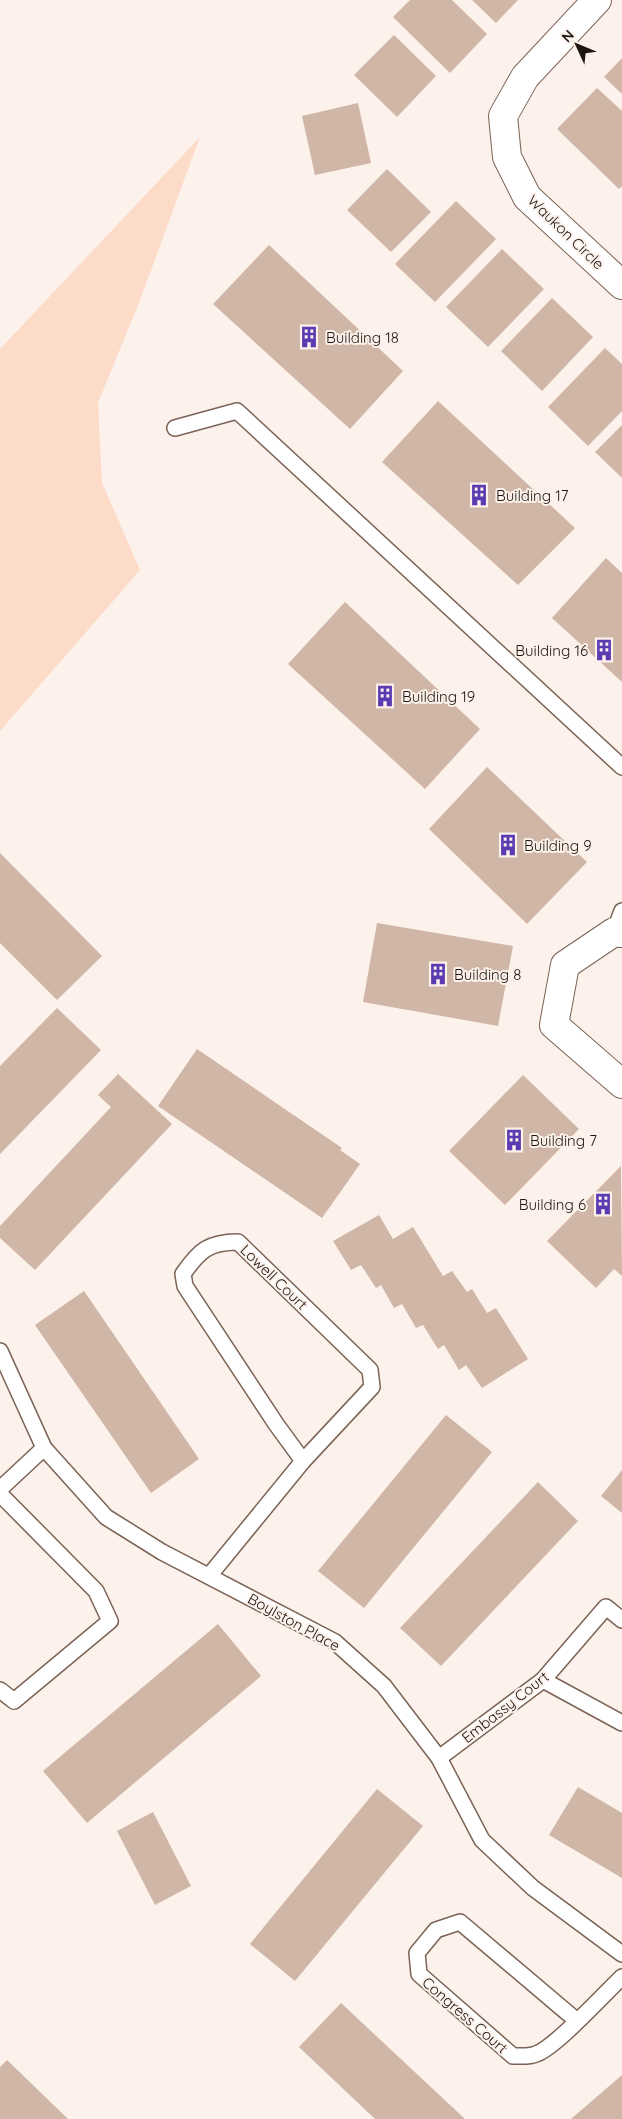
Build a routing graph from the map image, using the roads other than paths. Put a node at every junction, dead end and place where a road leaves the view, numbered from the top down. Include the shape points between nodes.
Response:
1 (597, 0) edge
2 (622, 285) edge
3 (175, 428) dead end
4 (622, 767) edge
5 (619, 926) edge
6 (622, 1084) edge
7 (0, 1351) edge
8 (44, 1448) junction
9 (303, 1461) junction
10 (0, 1489) edge
11 (0, 1494) edge
12 (209, 1576) junction
13 (622, 1620) edge
14 (544, 1680) junction
15 (0, 1690) edge
16 (622, 1724) edge
17 (439, 1758) junction
18 (622, 1954) edge
19 (622, 1977) edge
20 (576, 2020) junction

1 - 2 street, Waukon Circle via 525,77 503,116 507,157 527,197
3 - 4 lane via 237,411
5 - 6 street via 565,965 554,1025
7 - 8 lane, Boylston Place
8 - 10 lane
8 - 12 lane, Boylston Place via 106,1517 162,1552
9 - 9 lane, Lowell Court via 185,1286 183,1274 198,1254 221,1242 238,1242 370,1370 372,1386
9 - 12 lane, Lowell Court
11 - 15 lane via 96,1591 110,1621 14,1701
12 - 17 lane, Boylston Place via 335,1642 384,1686
13 - 14 lane, Embassy Court via 606,1607
14 - 16 lane
14 - 17 lane, Embassy Court
17 - 18 lane, Boylston Place via 482,1840 533,1888
19 - 20 lane, Congress Court
20 - 20 lane, Congress Court via 553,2043 536,2054 513,2056 418,1974 417,1953 436,1930 460,1922

